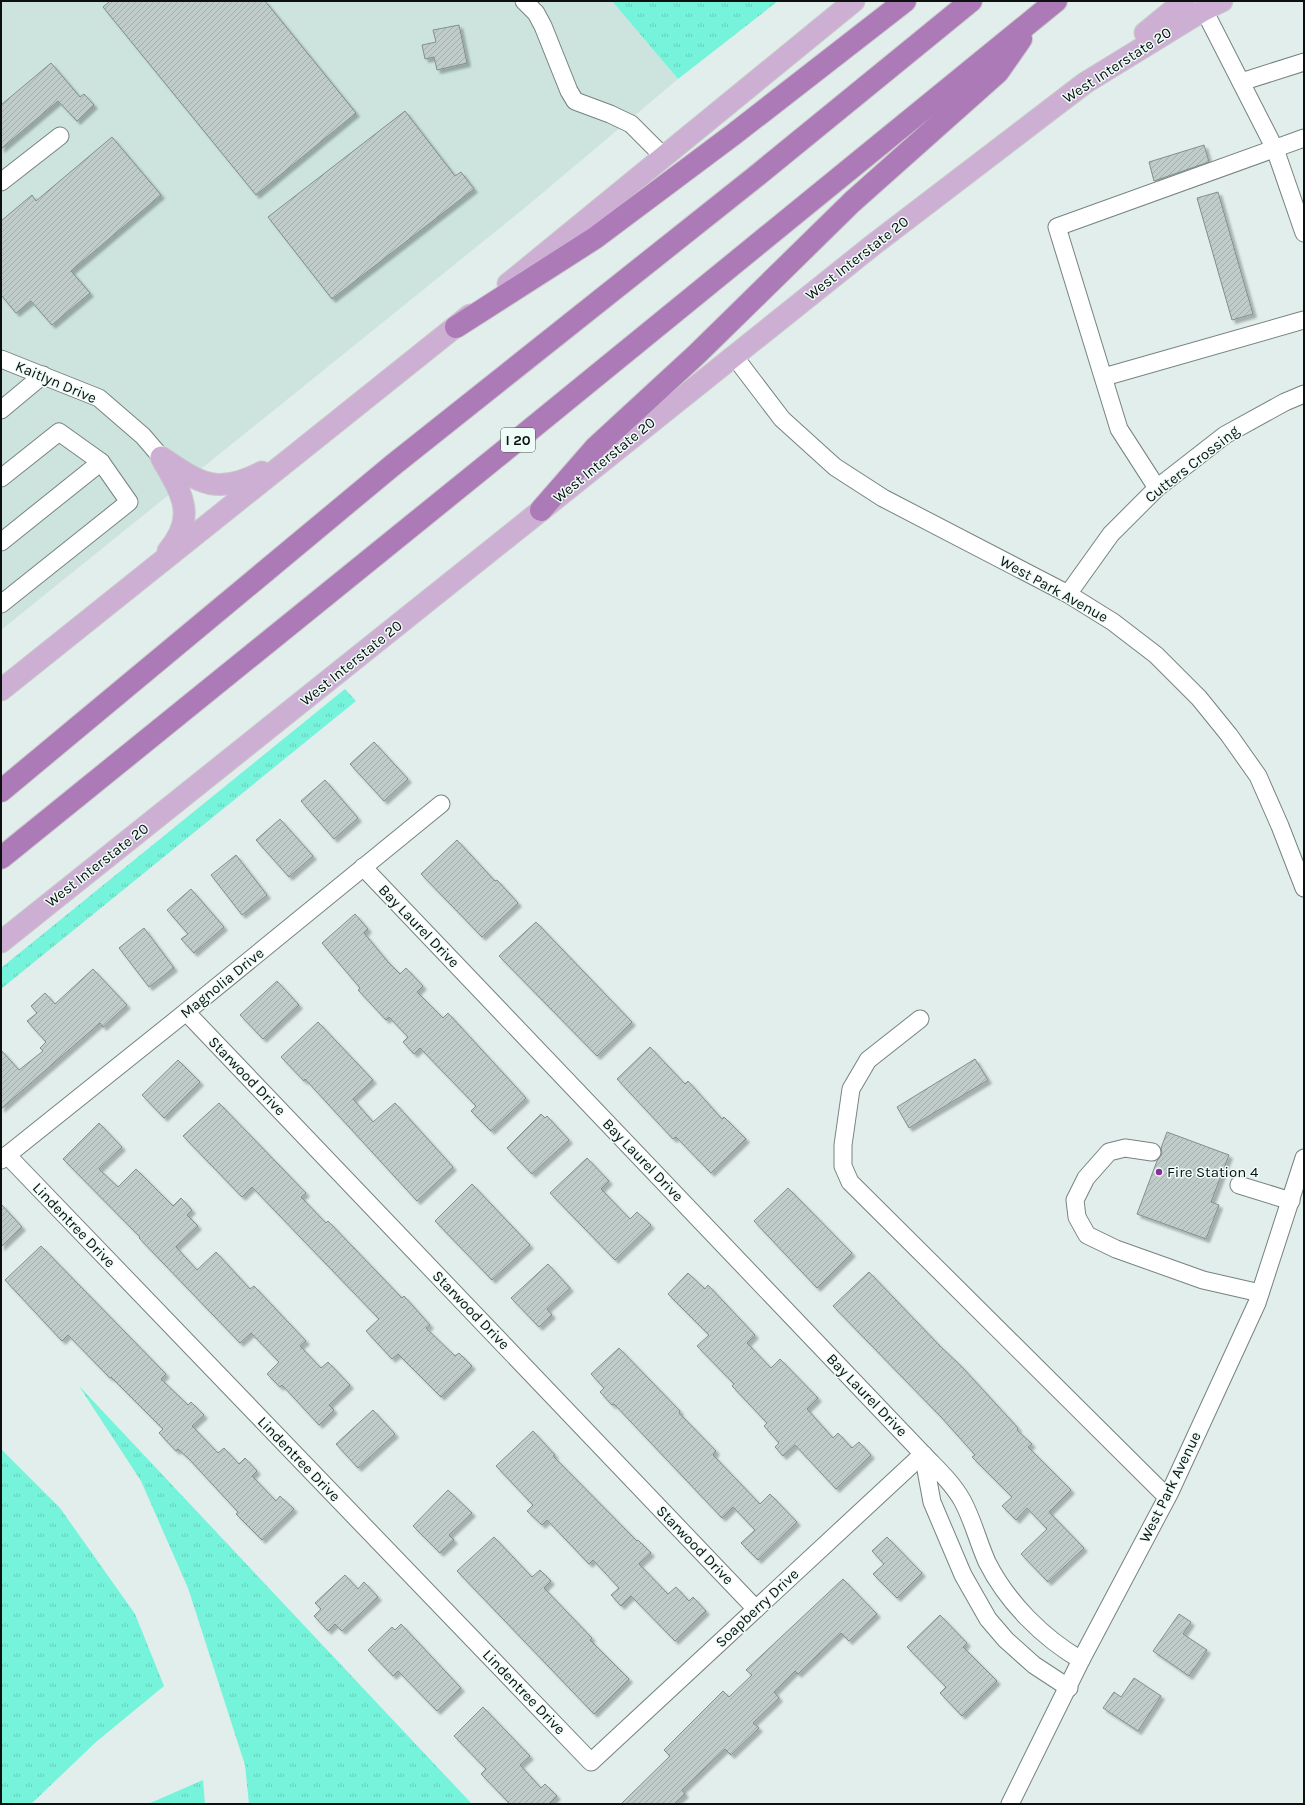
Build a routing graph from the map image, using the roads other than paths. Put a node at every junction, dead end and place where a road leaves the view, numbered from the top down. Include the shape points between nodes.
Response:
1 (524, 1) edge
2 (854, 1) edge
3 (905, 1) edge
4 (971, 1) edge
5 (1056, 1) edge
6 (1184, 1) edge
7 (1212, 6) edge
8 (1034, 19) junction
9 (1304, 62) edge
10 (1241, 82) junction
11 (1084, 83) junction
12 (60, 136) dead end
13 (1304, 138) edge
14 (1275, 149) junction
15 (664, 158) junction
16 (1, 182) edge
17 (1304, 233) edge
18 (1304, 320) edge
19 (456, 327) junction
20 (734, 356) junction
21 (1, 359) edge
22 (43, 375) junction
23 (1104, 377) junction
24 (1304, 394) edge
25 (1, 410) edge
26 (293, 456) junction
27 (161, 457) junction
28 (101, 462) junction
29 (1, 478) edge
30 (1158, 488) junction
31 (541, 510) junction
32 (1, 542) edge
33 (149, 572) junction
34 (1068, 594) junction
35 (1, 604) edge
36 (1, 690) edge
37 (1, 791) edge
38 (441, 804) dead end
39 (1, 858) edge
40 (363, 867) junction
41 (1303, 882) edge
42 (1, 942) edge
43 (186, 1012) junction
44 (920, 1019) dead end
45 (1152, 1152) dead end
46 (4, 1158) edge
47 (1304, 1158) edge
48 (1239, 1185) dead end
49 (1290, 1201) junction
50 (1260, 1293) junction
51 (923, 1454) junction
52 (1167, 1497) junction
53 (988, 1563) junction
54 (963, 1575) junction
55 (756, 1609) junction
56 (1081, 1660) junction
57 (1069, 1688) junction
58 (591, 1762) joint
59 (1010, 1804) edge

1 - 15 street via 536,13 543,26 568,91 575,101 631,124
2 - 15 main road
3 - 19 highway via 595,238
4 - 37 highway via 754,178 393,465
5 - 8 highway, I 20
6 - 11 main road
7 - 10 street
7 - 11 main road, West Interstate 20
8 - 31 highway via 998,72 852,202 697,354 596,447
8 - 39 highway, I 20
9 - 10 street
10 - 14 street
11 - 20 main road, West Interstate 20 via 873,245
12 - 16 street
13 - 14 street
14 - 17 street
14 - 23 street via 1056,227
15 - 19 main road
18 - 23 street
19 - 26 main road
20 - 31 main road, West Interstate 20
20 - 34 street, West Park Avenue via 782,419 835,467 883,498
21 - 22 street, Kaitlyn Drive
22 - 25 street
22 - 27 street, Kaitlyn Drive via 99,398 143,436
23 - 30 street via 1119,429
24 - 30 street, Cutters Crossing via 1225,435
26 - 27 main road, Kaitlyn Drive via 244,482 211,485 190,477
26 - 33 main road
27 - 33 main road, Kaitlyn Drive via 181,492 184,510 182,529 171,547
28 - 29 street via 59,432
28 - 32 street
28 - 35 street via 129,502
30 - 34 street, Cutters Crossing via 1111,534
31 - 42 main road, West Interstate 20
33 - 36 main road
34 - 41 street, West Park Avenue via 1113,622 1156,655 1199,698 1225,729 1258,776
38 - 40 street, Magnolia Drive
40 - 43 street, Magnolia Drive
40 - 51 street, Bay Laurel Drive
43 - 46 street, Magnolia Drive
43 - 55 street, Starwood Drive
44 - 52 street via 868,1060 851,1089 843,1145 843,1166 850,1182
45 - 50 street via 1125,1148 1109,1152 1086,1178 1075,1200 1077,1217 1087,1235 1116,1249 1203,1280
46 - 58 street, Lindentree Drive
47 - 49 street, West Park Avenue
48 - 49 street
49 - 50 street, West Park Avenue
50 - 52 street, West Park Avenue
51 - 53 street, Bay Laurel Drive via 949,1481 962,1500
51 - 54 street via 932,1502
51 - 55 street, Soapberry Drive
52 - 56 street, West Park Avenue
53 - 54 street
53 - 56 street, Bay Laurel Drive via 1022,1612 1060,1646
54 - 57 street via 988,1619 1006,1640 1034,1665
55 - 58 street, Soapberry Drive
56 - 57 street, West Park Avenue
57 - 59 street, West Park Avenue

